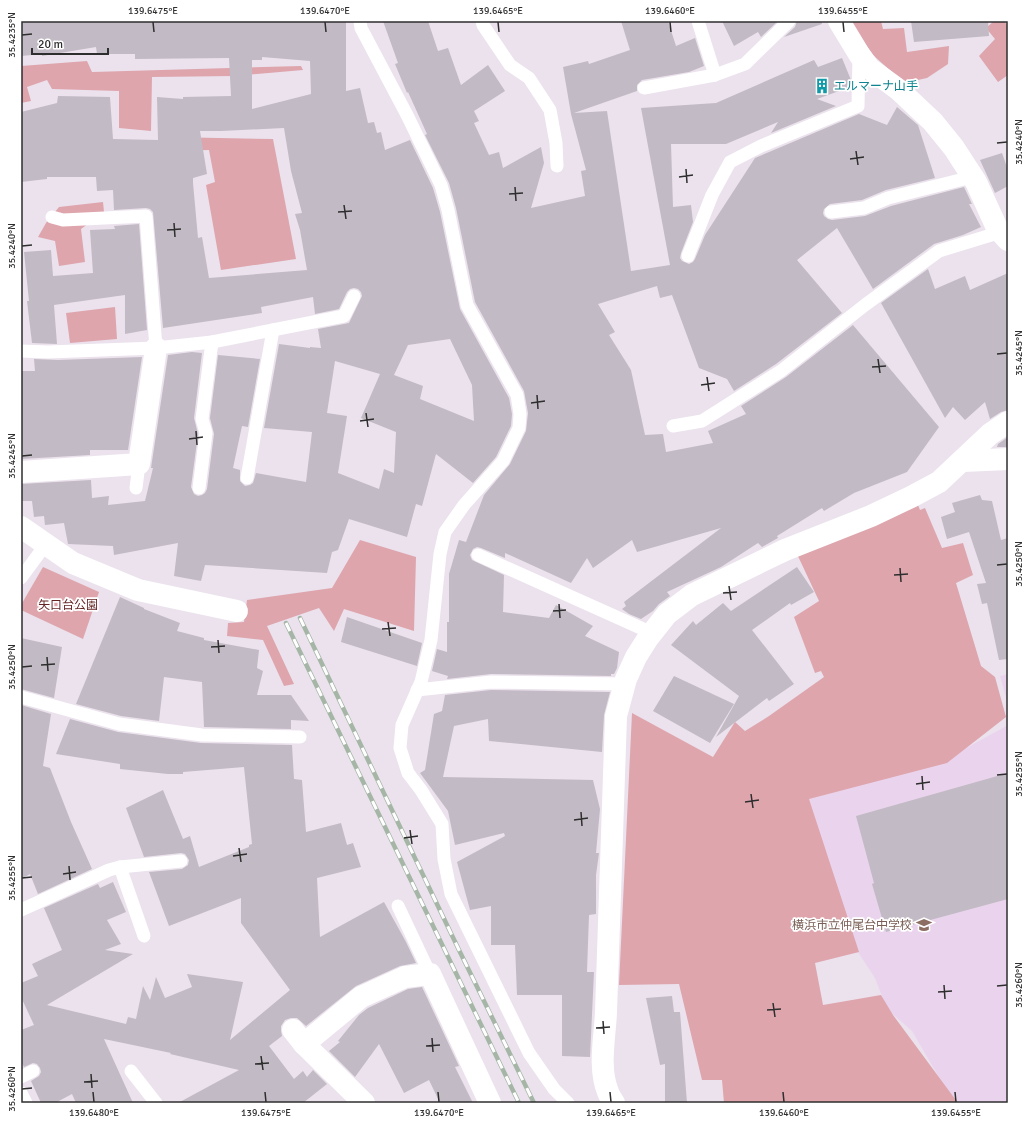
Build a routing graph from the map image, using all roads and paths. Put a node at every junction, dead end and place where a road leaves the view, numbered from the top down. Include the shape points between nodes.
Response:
1 (360, 21) edge
2 (482, 21) edge
3 (698, 21) edge
4 (789, 21) edge
5 (839, 21) edge
6 (859, 54) junction
7 (715, 75) junction
8 (644, 88) dead end
9 (557, 166) dead end
10 (972, 177) junction
11 (831, 212) dead end
12 (52, 217) dead end
13 (1004, 236) edge
14 (688, 256) dead end
15 (354, 296) dead end
16 (273, 330) junction
17 (212, 342) junction
18 (156, 348) junction
19 (21, 351) edge
20 (1008, 422) edge
21 (673, 426) dead end
22 (1008, 459) edge
23 (963, 461) junction
24 (139, 464) junction
25 (21, 472) edge
26 (248, 478) dead end
27 (136, 488) dead end
28 (199, 488) dead end
29 (21, 527) edge
30 (46, 544) junction
31 (478, 555) dead end
32 (21, 578) edge
33 (237, 611) dead end
34 (652, 633) junction
35 (625, 684) junction
36 (418, 690) junction
37 (21, 697) edge
38 (300, 737) dead end
39 (181, 861) dead end
40 (120, 867) junction
41 (398, 906) dead end
42 (21, 910) edge
43 (144, 936) dead end
44 (430, 974) junction
45 (33, 1071) dead end
46 (131, 1071) dead end
47 (21, 1077) edge
48 (21, 1093) edge
49 (26, 1103) edge
50 (156, 1103) edge
51 (364, 1103) edge
52 (490, 1103) edge
53 (568, 1103) edge
54 (614, 1103) edge

1 - 36 lane via 361,28 441,185 467,305 517,395 520,414 519,428 503,461 464,505 445,532 440,554 431,640
2 - 9 lane via 510,65 529,78 550,110
3 - 7 lane
4 - 7 lane via 745,64
5 - 6 street
6 - 10 street via 869,68 899,90 933,122 954,148
6 - 14 lane via 858,106 730,162 712,195
7 - 8 lane
10 - 11 lane via 888,198 864,208
10 - 13 street via 997,228
12 - 18 lane via 63,220 146,216
13 - 21 lane via 940,251 781,372 702,421
15 - 16 lane via 344,316
16 - 17 lane
16 - 26 lane
17 - 18 lane
17 - 28 lane via 202,419 206,433
18 - 19 lane
18 - 24 street
20 - 23 street via 990,434
22 - 23 street
23 - 34 street via 939,482 911,497 871,516 785,550 692,595 668,614
24 - 25 street
24 - 27 lane
29 - 30 street
30 - 32 lane
30 - 33 street via 73,563 138,590
31 - 34 lane
34 - 35 street via 636,657
35 - 36 lane via 491,682
35 - 54 street via 616,716 603,1062 606,1085
36 - 53 lane via 402,725 400,748 408,773 442,824 444,859 451,894 529,1053 554,1089
37 - 38 lane via 119,724 202,735
39 - 40 lane
40 - 42 lane
40 - 43 lane
41 - 44 lane
44 - 51 street via 406,977 361,997 298,1037
44 - 52 street
45 - 47 lane
46 - 50 lane
48 - 49 lane

